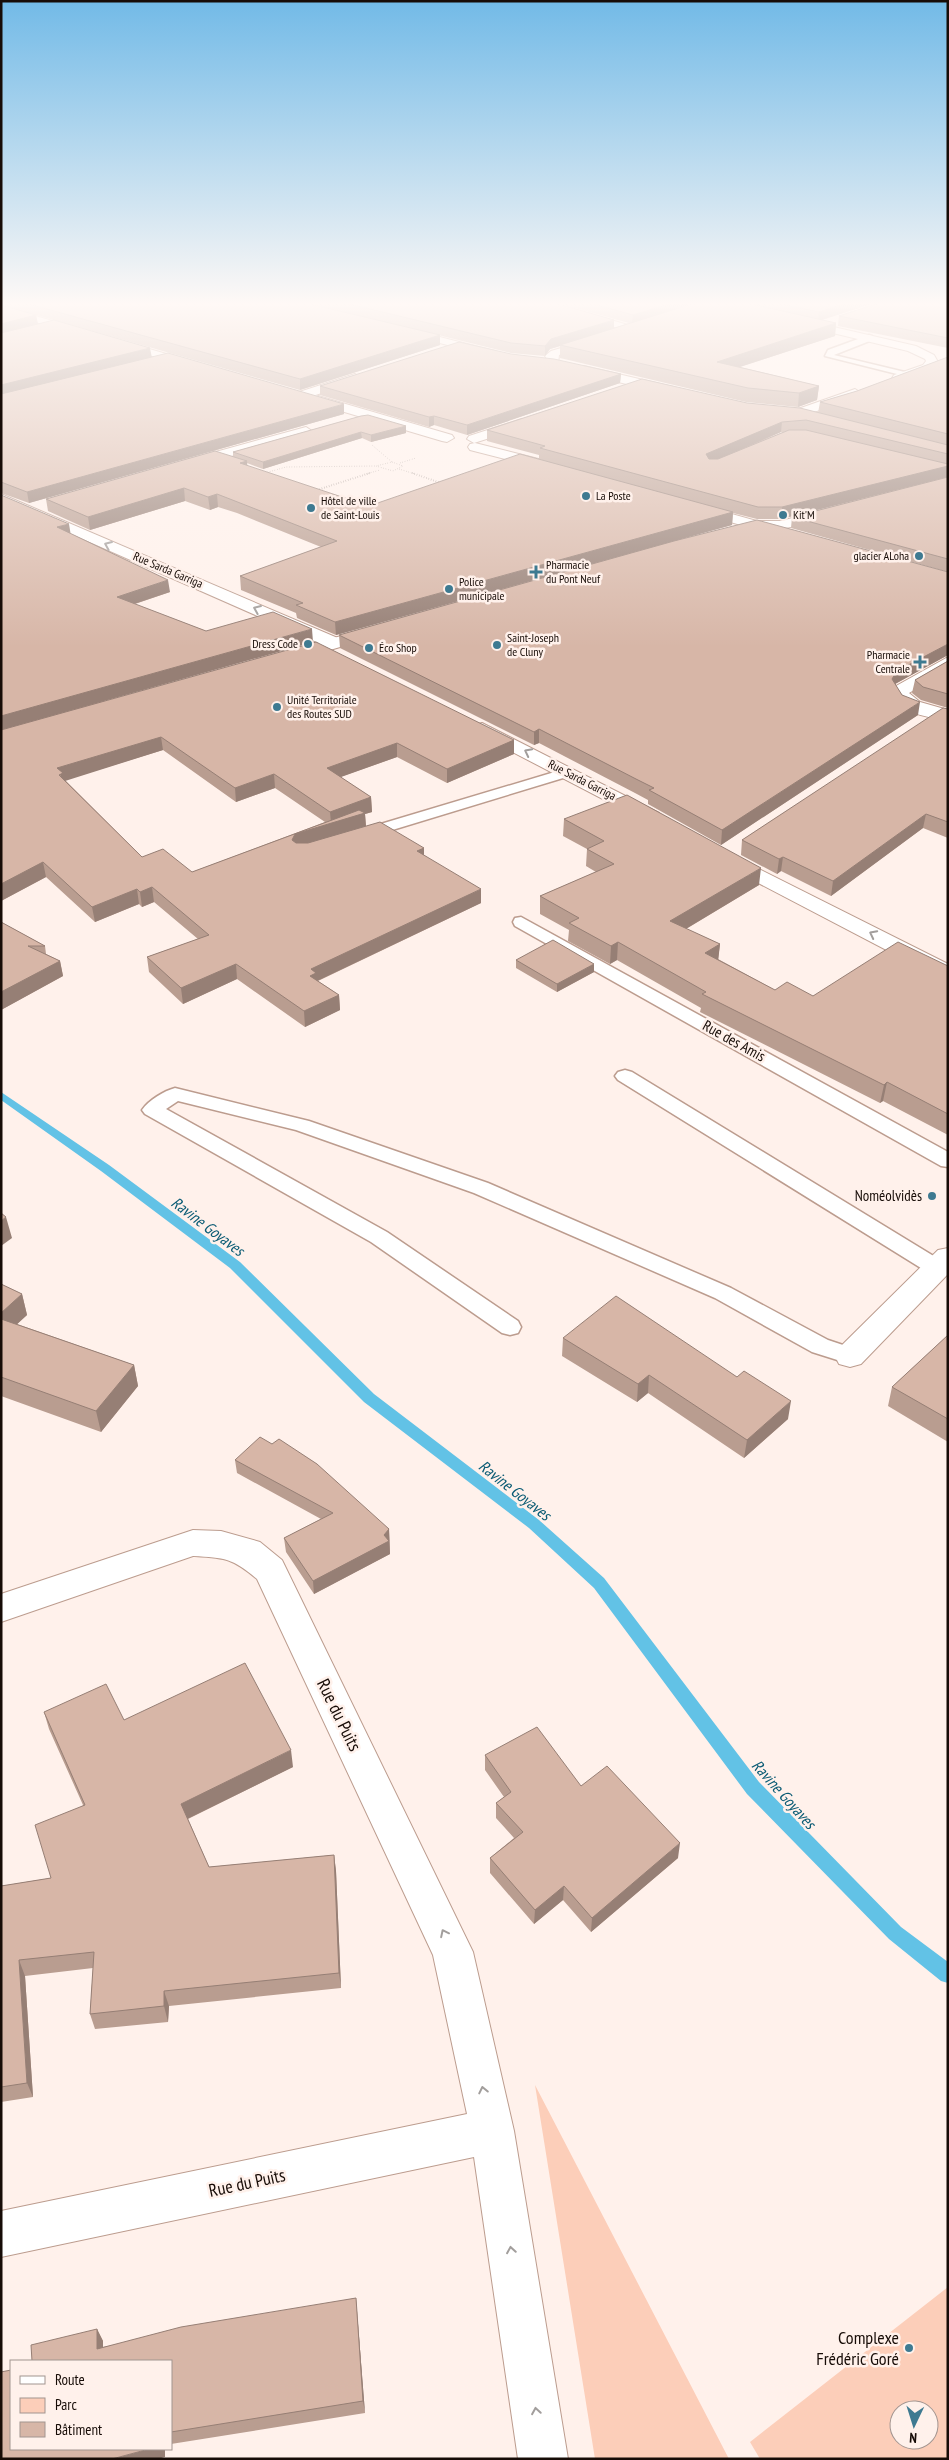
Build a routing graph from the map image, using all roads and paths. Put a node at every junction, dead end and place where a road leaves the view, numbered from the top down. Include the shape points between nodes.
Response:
1 (354, 418) edge
2 (367, 418) edge
3 (381, 418) edge
4 (537, 418) edge
5 (341, 422) edge
6 (323, 427) edge
7 (426, 432) junction
8 (447, 438) junction
9 (468, 446) junction
10 (214, 457) junction
11 (523, 459) junction
12 (376, 466) junction
13 (178, 467) edge
14 (501, 467) edge
15 (399, 469) junction
16 (560, 469) edge
17 (381, 470) junction
18 (263, 473) joint
19 (442, 483) edge
20 (315, 491) edge
21 (1, 498) edge
22 (54, 503) edge
23 (680, 503) edge
24 (845, 509) edge
25 (28, 510) junction
26 (757, 525) junction
27 (727, 532) edge
28 (801, 538) edge
29 (386, 628) edge
30 (327, 645) junction
31 (344, 660) edge
32 (269, 662) edge
33 (948, 662) edge
34 (943, 714) edge
35 (465, 721) edge
36 (913, 730) edge
37 (568, 772) junction
38 (672, 828) edge
39 (350, 838) edge
40 (738, 845) dead end
41 (521, 922) dead end
42 (948, 973) edge
43 (625, 1076) dead end
44 (948, 1161) edge
45 (942, 1262) edge
46 (510, 1327) dead end
47 (850, 1356) joint
48 (1, 1608) edge
49 (492, 2132) junction
50 (1, 2234) edge
51 (543, 2459) edge

1 - 5 street
2 - 7 street
3 - 7 street
4 - 9 street
6 - 10 street
7 - 8 street
8 - 9 street
8 - 9 street via 441,442 443,446
9 - 11 street
10 - 13 street
10 - 18 lane
11 - 14 lane
11 - 16 street
12 - 15 path via 383,462 396,462 403,466
12 - 17 path
12 - 18 path via 286,467
15 - 17 path
15 - 19 path
17 - 20 path
21 - 25 street, Rue Sarda Garriga
22 - 25 street
23 - 26 street
24 - 26 street via 781,524
30 -> 25 street, Rue Sarda Garriga
26 - 27 street
26 - 28 street
29 - 30 street
30 - 31 street, Rue Sarda Garriga
30 - 32 street
33 - 34 street via 900,693 903,700 912,705
34 - 36 street
37 -> 35 street, Rue Sarda Garriga
37 - 38 street, Rue Sarda Garriga
37 - 39 lane
42 -> 40 street via 718,854
41 - 44 lane, Rue des Amis
43 - 45 lane
45 - 47 street
46 - 47 lane via 379,1237 152,1110 175,1094 302,1125 462,1181 723,1293 820,1346
49 -> 48 street, Rue du Puits via 453,1952 270,1570 248,1552 220,1544 193,1543
49 - 50 street, Rue du Puits
51 -> 49 street, Rue du Puits

